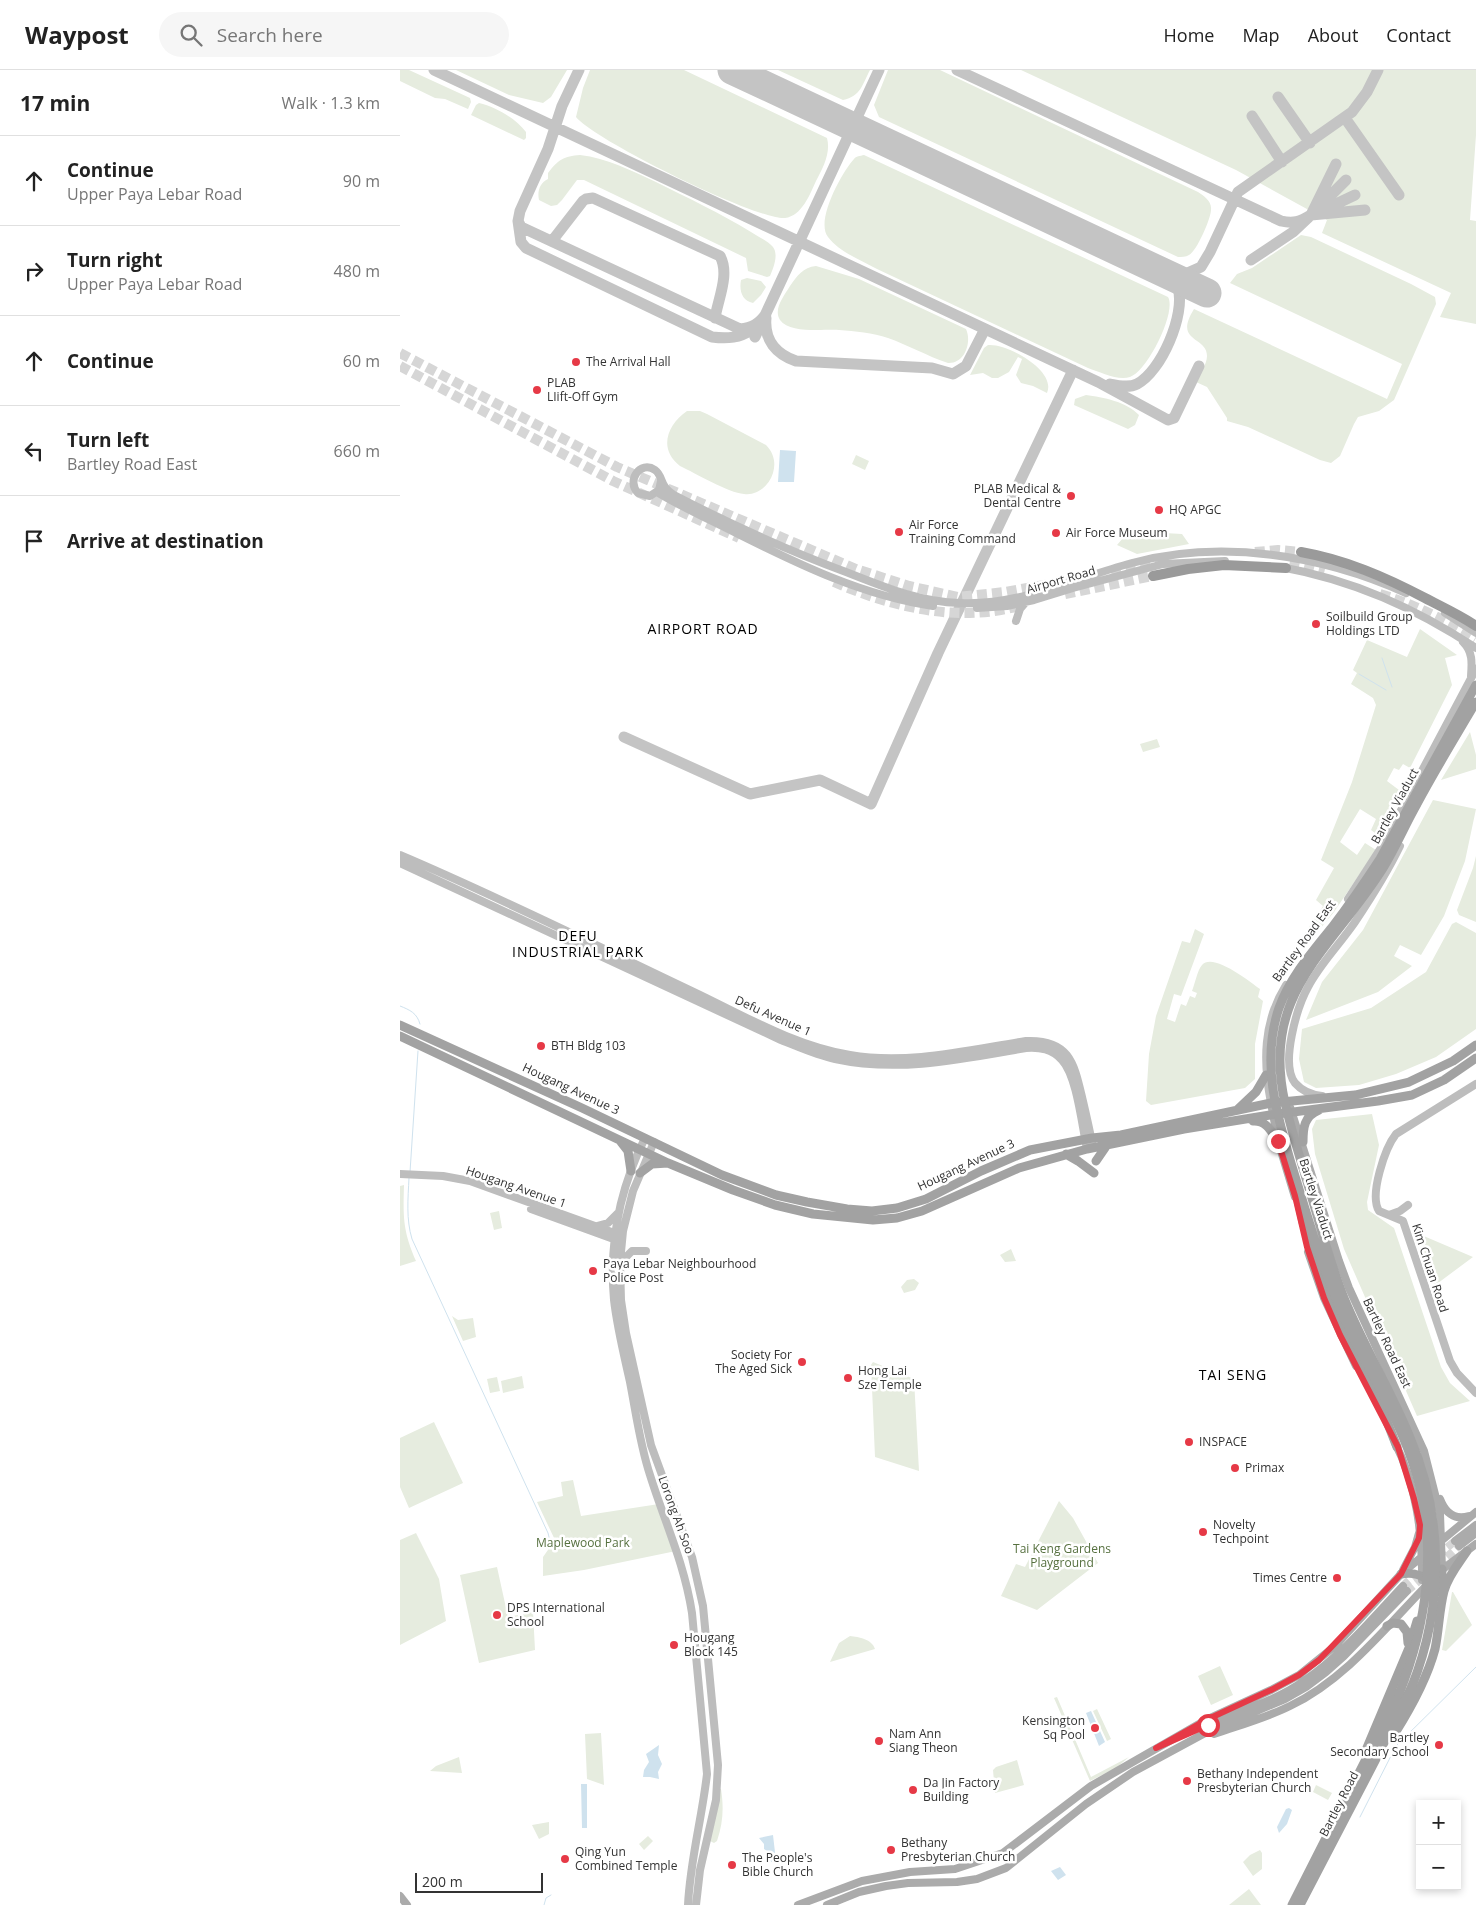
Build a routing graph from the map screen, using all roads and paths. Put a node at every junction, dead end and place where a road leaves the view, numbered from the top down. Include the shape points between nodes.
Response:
1 (661, 481) junction
2 (657, 492) junction
3 (1302, 552) tunnel mouth
4 (1328, 566) junction
5 (1286, 568) junction
6 (1153, 576) tunnel mouth
7 (1332, 579) junction
8 (1077, 580) junction
9 (1088, 584) junction
10 (1026, 602) junction
11 (1463, 617) junction
12 (1476, 620) edge
13 (1016, 621) dead end
14 (1476, 626) edge
15 (1476, 633) edge
16 (1454, 634) junction
17 (1476, 648) edge
18 (1476, 669) edge
19 (1474, 682) edge
20 (1476, 702) edge
21 (1476, 708) edge
22 (1420, 774) junction
23 (1433, 784) junction
24 (400, 855) edge
25 (400, 863) edge
26 (1354, 890) junction
27 (1368, 901) junction
28 (1288, 980) junction
29 (1306, 991) junction
30 (400, 1025) edge
31 (400, 1036) edge
32 (1476, 1045) edge
33 (1476, 1058) edge
34 (1266, 1075) junction
35 (1476, 1084) edge
36 (1326, 1096) junction
37 (1288, 1100) junction
38 (1271, 1103) junction
39 (1327, 1107) junction
40 (1237, 1110) junction
41 (1292, 1112) junction
42 (1273, 1115) junction
43 (1237, 1121) junction
44 (618, 1139) junction
45 (649, 1140) junction
46 (1278, 1141) junction
47 (1303, 1142) junction
48 (1089, 1143) junction
49 (1107, 1145) junction
50 (644, 1151) junction
51 (1066, 1154) junction
52 (1096, 1161) dead end
53 (668, 1163) junction
54 (635, 1172) junction
55 (1094, 1173) dead end
56 (406, 1176) edge
57 (1295, 1176) junction
58 (1408, 1205) dead end
59 (619, 1211) junction
60 (1389, 1215) junction
61 (594, 1226) junction
62 (618, 1237) junction
63 (646, 1252) dead end
64 (620, 1262) junction
65 (1476, 1393) edge
66 (644, 1433) junction
67 (1398, 1447) junction
68 (1434, 1486) junction
69 (1476, 1512) edge
70 (1420, 1525) junction
71 (1476, 1525) edge
72 (1476, 1534) edge
73 (1442, 1540) junction
74 (1476, 1544) edge
75 (1460, 1546) junction
76 (1423, 1557) junction
77 (1442, 1569) junction
78 (1398, 1578) junction
79 (1426, 1579) junction
80 (1419, 1593) junction
81 (1441, 1606) junction
82 (1418, 1615) junction
83 (1439, 1620) junction
84 (1387, 1626) junction
85 (1406, 1653) junction
86 (1412, 1686) joint
87 (1399, 1694) joint
88 (1182, 1745) junction
89 (1156, 1748) junction
90 (1375, 1761) junction
91 (1354, 1786) junction
92 (697, 1832) junction
93 (687, 1837) dead end
94 (955, 1869) junction
95 (957, 1882) junction
96 (400, 1896) edge
97 (407, 1905) edge
98 (688, 1905) edge
99 (696, 1905) edge
100 (798, 1905) edge
101 (826, 1905) edge
102 (1292, 1905) edge
103 (1300, 1905) edge

1 - 2 main road
1 - 2 main road, Airport Road via 658,472 650,468 642,469 634,478 638,493 650,496
1 - 8 main road, Airport Road via 674,495 790,550 933,602 1001,601
2 - 10 main road, Airport Road via 791,559 891,598 960,608 988,608
3 - 11 highway via 1378,574
4 - 7 main road
4 - 8 main road, Airport Road via 1263,553 1206,552 1132,562
4 - 15 main road, Airport Road via 1403,592 1442,611
5 - 6 highway via 1224,565
5 - 7 main road, Airport Road
5 - 9 main road, Airport Road via 1239,561 1182,562 1158,565
7 - 16 main road, Airport Road via 1370,591
8 - 9 main road
9 - 10 main road, Airport Road
10 - 13 main road
11 - 12 main road
11 - 14 highway
16 - 17 main road, Airport Road
16 - 19 main road via 1467,646 1472,658
18 - 19 main road, Bartley Road East
19 - 22 main road, Bartley Road East
19 - 57 highway, Bartley Viaduct, bridge via 1380,859 1295,974 1279,1008 1272,1037 1271,1080
20 - 86 highway, Bartley Viaduct, bridge via 1375,880 1300,982 1286,1013 1280,1053 1284,1103 1333,1268 1409,1435 1428,1492 1435,1535 1435,1585 1427,1638
21 - 23 main road
22 - 23 main road via 1424,783
22 - 26 main road, Bartley Road East via 1381,848
23 - 27 main road via 1391,865
24 - 48 main road, Defu Avenue 1 via 819,1048 850,1055 903,1058 1026,1041 1054,1044 1067,1055 1076,1070
25 - 48 main road, Defu Avenue 1 via 818,1055 895,1065 929,1064 1026,1048 1051,1052 1062,1060 1070,1075
26 - 27 main road via 1359,887 1365,889
26 - 28 main road, Bartley Road East
27 - 29 main road
28 - 29 main road
28 - 34 main road, Bartley Road East via 1274,1007 1266,1039
29 - 36 main road via 1291,1038 1291,1074 1303,1090 1312,1095
30 - 45 highway, Hougang Avenue 3
31 - 44 highway, Hougang Avenue 3
32 - 36 highway, Hougang Avenue 3 via 1409,1082 1355,1095
33 - 39 highway, Hougang Avenue 3 via 1444,1080 1412,1094
34 - 38 main road, Bartley Road East
34 - 40 highway via 1256,1092
35 - 60 main road, Kim Chuan Road via 1404,1128 1392,1139 1382,1165 1375,1199 1379,1211
36 - 37 highway, Hougang Avenue 3
37 - 38 highway, Hougang Avenue 3
37 - 41 main road, Bartley Road East
38 - 40 highway, Hougang Avenue 3
38 - 42 main road, Bartley Road East
39 - 41 highway, Hougang Avenue 3
39 - 47 highway via 1307,1118
40 - 48 highway, Hougang Avenue 3
41 - 42 highway, Hougang Avenue 3
41 - 47 main road, Bartley Road East
42 - 43 highway, Hougang Avenue 3
42 - 46 main road, Bartley Road East
43 - 46 highway via 1258,1120
43 - 49 highway, Hougang Avenue 3
44 - 50 highway, Hougang Avenue 3
44 - 54 highway via 628,1152
45 - 48 highway, Hougang Avenue 3 via 759,1190 818,1205 872,1211 926,1199 1030,1150
45 - 50 main road, Lorong Ah Soo
46 - 67 main road, Bartley Road East via 1324,1298
47 - 68 main road, Bartley Road East via 1349,1288 1417,1434
48 - 49 highway, Hougang Avenue 3
48 - 51 highway, Hougang Avenue 3
49 - 52 highway
50 - 53 highway, Hougang Avenue 3
50 - 54 main road, Lorong Ah Soo
51 - 53 highway, Hougang Avenue 3 via 1019,1168 922,1211 873,1220 786,1208
51 - 55 highway
53 - 54 highway via 652,1164
54 - 59 main road, Lorong Ah Soo
54 - 62 main road, Lorong Ah Soo via 633,1191
56 - 61 main road, Hougang Avenue 1 via 443,1176 470,1181
56 - 62 main road, Hougang Avenue 1 via 469,1185
57 - 67 highway, bridge via 1303,1222 1320,1274
57 - 87 highway, Bartley Viaduct, bridge via 1336,1300 1402,1436 1416,1472 1424,1507 1428,1543 1425,1599 1417,1645
58 - 60 main road
59 - 61 main road via 608,1223
59 - 62 main road, Lorong Ah Soo
60 - 65 main road, Kim Chuan Road via 1401,1220 1406,1227 1450,1361
61 - 62 main road, Hougang Avenue 1
62 - 64 main road, Lorong Ah Soo
62 - 66 main road, Lorong Ah Soo via 613,1264 614,1302
63 - 64 main road via 632,1251
64 - 66 main road, Lorong Ah Soo via 624,1322
66 - 92 main road, Lorong Ah Soo via 650,1476 685,1572 692,1612 706,1774
66 - 99 main road, Lorong Ah Soo via 696,1570 705,1626 718,1765 716,1800 700,1870
67 - 70 main road, Bartley Road East
68 - 69 main road via 1450,1515 1461,1518
68 - 73 main road, Bartley Road East
69 - 73 main road
70 - 76 main road, Bartley Road East
70 - 78 main road via 1419,1538
71 - 75 main road
72 - 75 main road
73 - 76 main road
73 - 77 main road, Bartley Road East
74 - 75 main road
75 - 77 main road
75 - 81 highway
76 - 78 main road
76 - 79 main road, Bartley Road East
77 - 79 main road
77 - 81 highway
78 - 79 highway via 1410,1573
78 - 80 main road via 1416,1577
78 - 89 main road via 1335,1646 1299,1675
79 - 80 main road, Bartley Road East
79 - 81 highway via 1437,1592
80 - 82 highway
80 - 84 main road
81 - 83 highway
82 - 83 highway via 1426,1606 1436,1607
82 - 85 highway
83 - 90 highway via 1435,1648 1425,1677 1411,1707
84 - 85 highway via 1398,1623 1405,1628 1408,1638
84 - 88 main road via 1332,1680 1291,1706
85 - 91 highway via 1359,1766
86 - 90 highway, Bartley Road
87 - 91 highway, Bartley Road
88 - 89 main road via 1306,1687 1344,1656 1405,1589 1341,1651 1303,1682 1283,1694
88 - 95 main road via 1133,1772 1086,1804 1006,1868 977,1879
89 - 94 main road via 1089,1787 1003,1853
90 - 103 highway, Bartley Road
91 - 102 highway, Bartley Road
92 - 93 main road
92 - 98 main road, Lorong Ah Soo
94 - 95 main road
94 - 100 main road via 910,1872 862,1881
95 - 101 main road via 886,1886
96 - 97 main road

